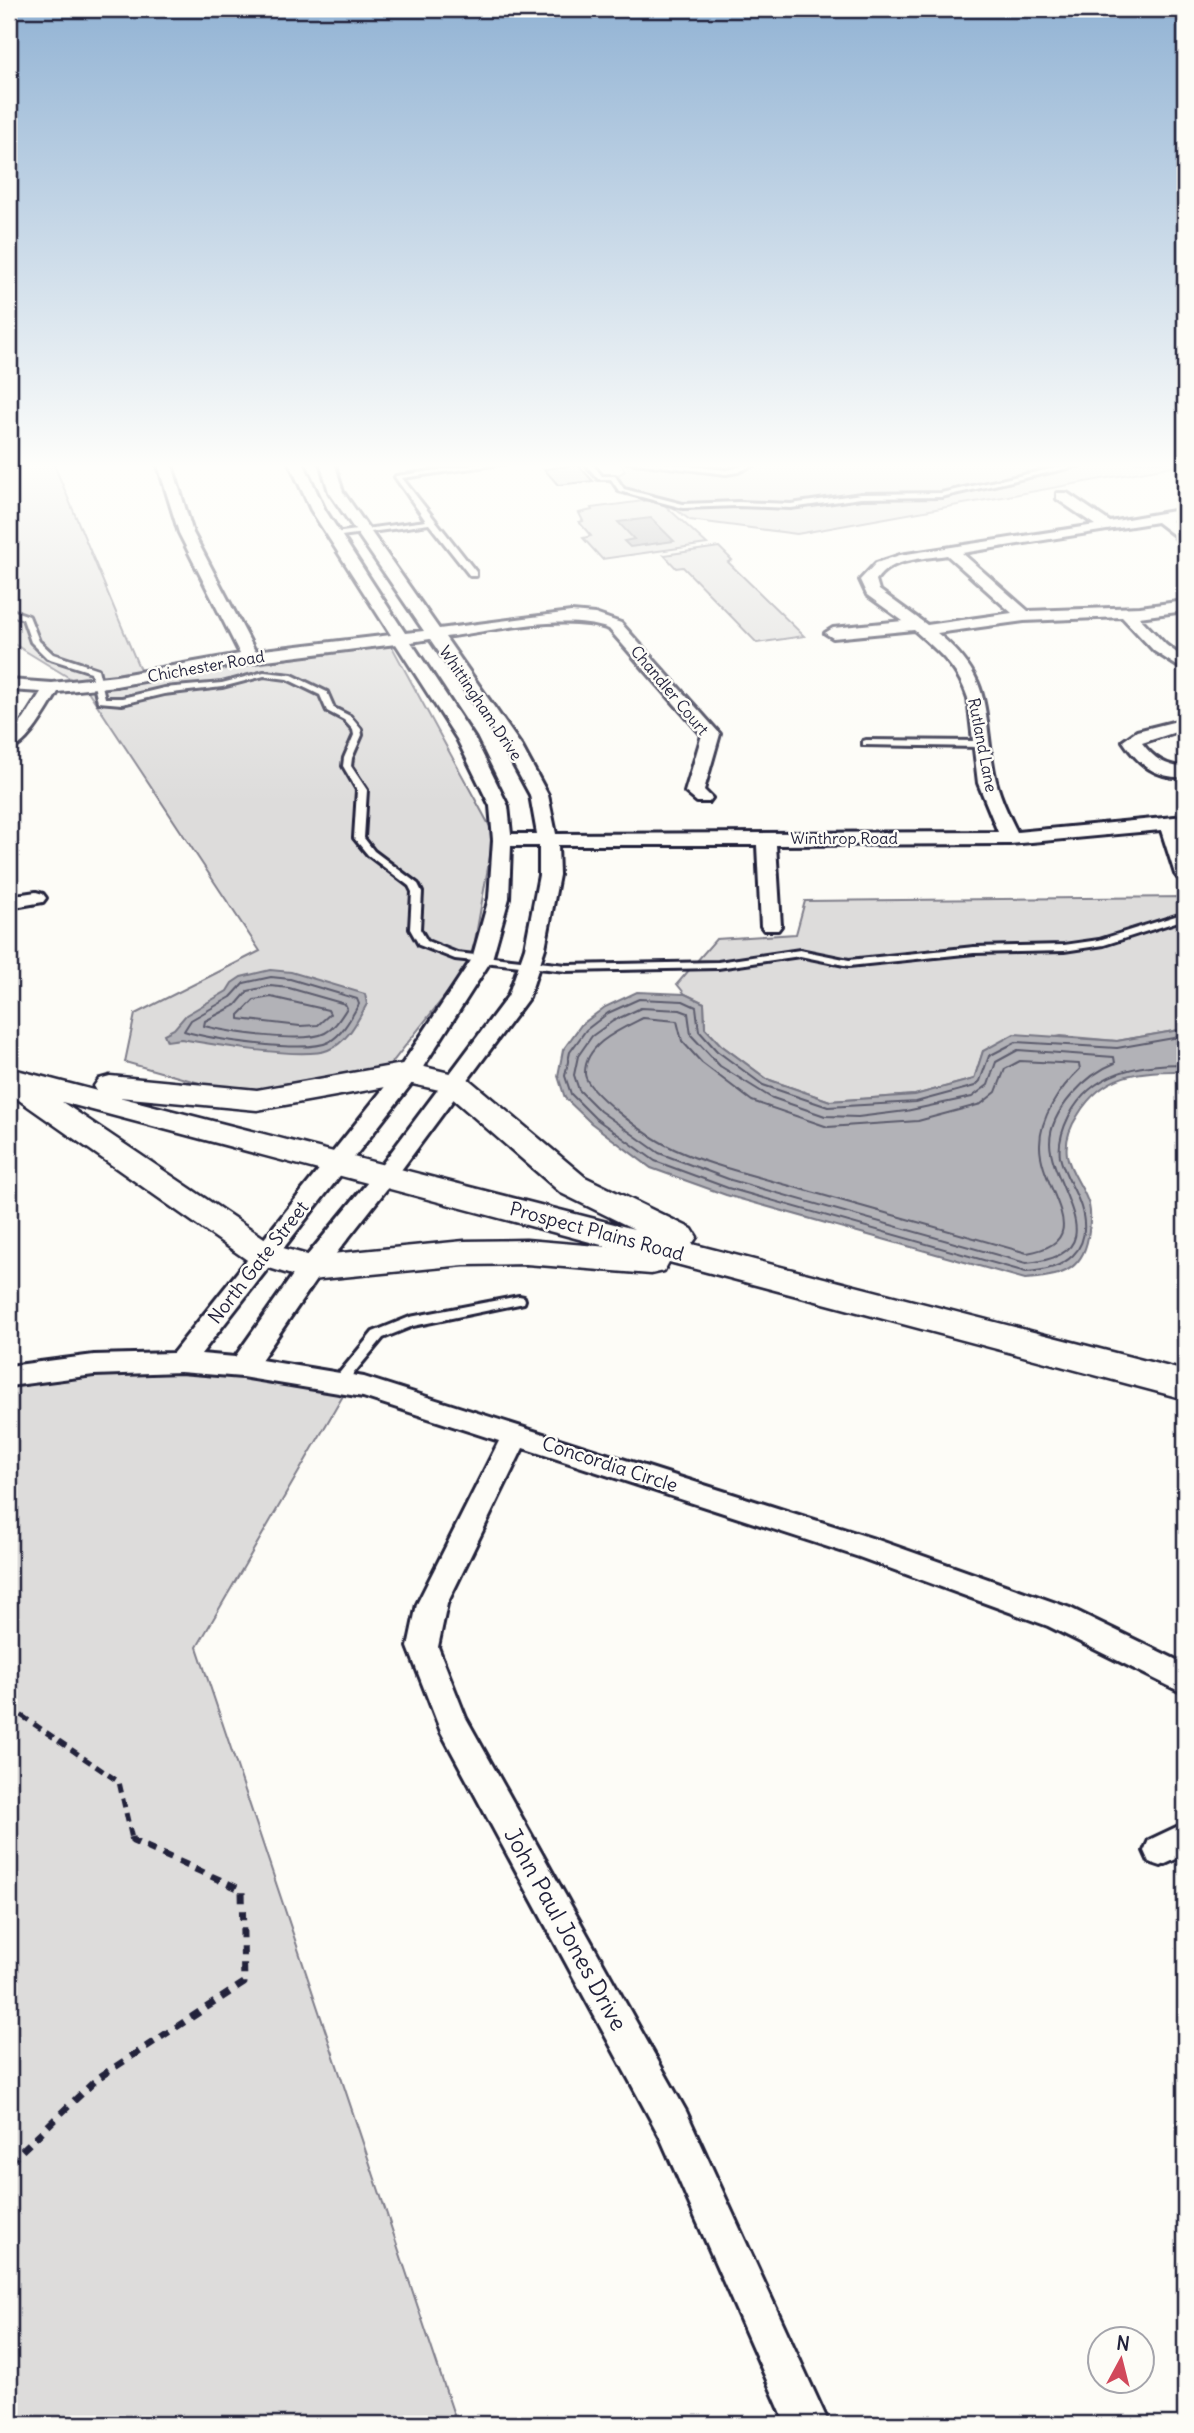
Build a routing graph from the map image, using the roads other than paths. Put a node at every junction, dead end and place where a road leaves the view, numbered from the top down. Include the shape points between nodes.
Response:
1 (208, 576) edge
2 (361, 576) edge
3 (393, 576) edge
4 (870, 576) edge
5 (978, 576) edge
6 (1185, 606) edge
7 (9, 611) edge
8 (1126, 612) junction
9 (1024, 616) junction
10 (919, 628) junction
11 (833, 633) dead end
12 (435, 635) junction
13 (403, 639) junction
14 (250, 657) junction
15 (1185, 666) edge
16 (98, 683) junction
17 (9, 685) edge
18 (52, 688) junction
19 (1185, 724) edge
20 (866, 743) dead end
21 (9, 744) edge
22 (979, 744) junction
23 (1185, 772) edge
24 (703, 798) dead end
25 (1177, 823) edge
26 (766, 838) junction
27 (1010, 838) junction
28 (502, 840) junction
29 (548, 840) junction
30 (1185, 874) edge
31 (36, 898) dead end
32 (9, 902) edge
33 (1185, 916) edge
34 (771, 926) dead end
35 (482, 959) junction
36 (531, 963) junction
37 (408, 1073) junction
38 (9, 1078) edge
39 (455, 1084) junction
40 (337, 1163) junction
41 (385, 1176) junction
42 (263, 1254) junction
43 (311, 1268) junction
44 (749, 1270) junction
45 (519, 1300) dead end
46 (180, 1362) junction
47 (242, 1367) junction
48 (9, 1376) edge
49 (339, 1382) junction
50 (1185, 1385) edge
51 (516, 1434) junction
52 (1185, 1681) edge
53 (808, 2424) edge

1 - 14 street
2 - 13 street, Whittingham Drive
3 - 12 street, Whittingham Drive
4 - 10 street, Rutland Lane via 872,592
5 - 9 street
6 - 8 street
7 - 16 lane via 26,618 35,642 50,656 96,671
8 - 9 street
8 - 15 street via 1160,648
9 - 10 street
10 - 11 street
10 - 22 street, Rutland Lane via 949,650 968,676 981,717
12 - 13 street, Chandler Court
12 - 24 street, Chandler Court via 571,617 615,625 711,734 694,792
12 - 29 street, Whittingham Drive via 513,747 539,795
13 - 14 street, Chichester Road
13 - 28 street, Whittingham Drive via 466,739 499,806
14 - 16 street, Chichester Road
16 - 18 street, Chichester Road
16 - 35 lane via 99,697 110,702 264,674 289,677 324,694 330,709 358,729 347,766 362,790 358,830 363,846 413,884 417,892 415,929 423,943 455,956
17 - 18 street, Chichester Road
18 - 21 street via 31,722
19 - 23 street via 1132,741 1160,770
20 - 22 lane
22 - 27 street, Rutland Lane via 987,785
25 - 27 street, Winthrop Road
25 - 30 street
26 - 27 street, Winthrop Road
26 - 29 street, Winthrop Road
26 - 34 street
28 - 29 street, Winthrop Road
28 - 35 street, Whittingham Drive via 499,898
29 - 36 street, Whittingham Drive via 549,875
31 - 32 street
33 - 36 lane via 1100,943 1064,948 974,950 849,963 800,953 718,965 566,968
35 - 36 lane
35 - 37 street, Whittingham Drive
36 - 39 street, Whittingham Drive via 518,998
37 - 38 street via 257,1100
37 - 39 street
37 - 40 street, Whittingham Drive
38 - 40 street, Prospect Plains Road
38 - 42 street
39 - 41 street, Whittingham Drive
39 - 44 street via 573,1185
40 - 41 street, Prospect Plains Road
40 - 42 street, North Gate Street
41 - 43 street
41 - 44 street, Prospect Plains Road
42 - 43 street
42 - 46 street, North Gate Street
43 - 44 street via 526,1252
43 - 47 street
44 - 50 street, Prospect Plains Road
45 - 49 lane via 410,1322 379,1335
46 - 47 street, Concordia Circle
46 - 48 street, Concordia Circle via 94,1365
47 - 49 street, Concordia Circle
49 - 51 street, Concordia Circle
51 - 52 street, Concordia Circle via 855,1543 1046,1612
51 - 53 street, John Paul Jones Drive via 432,1604 422,1647 452,1722 673,2124

